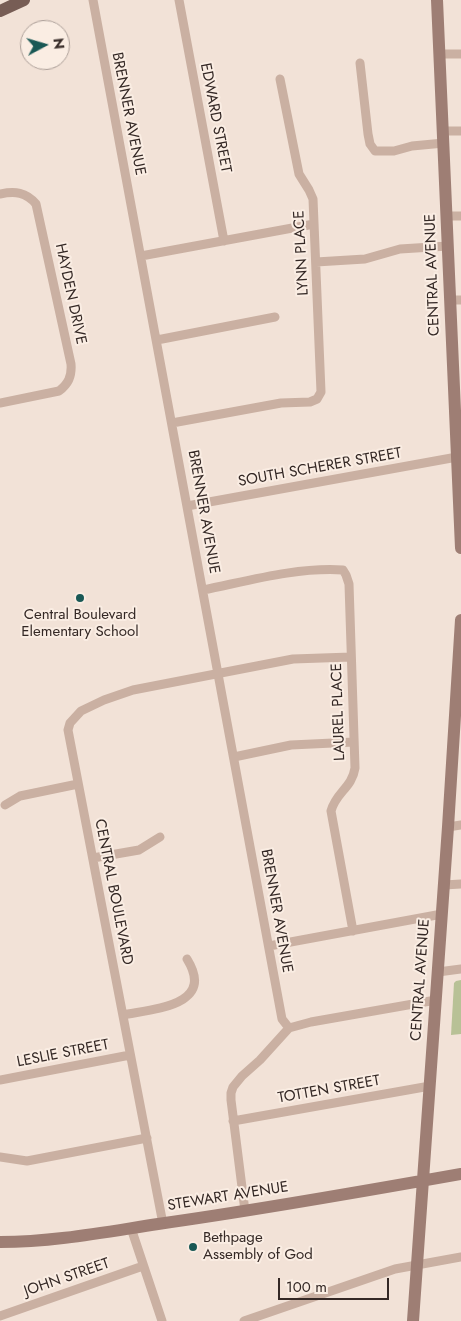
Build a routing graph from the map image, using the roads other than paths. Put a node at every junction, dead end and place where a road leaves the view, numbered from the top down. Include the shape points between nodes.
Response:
1 (24, 0) edge
2 (93, 0) edge
3 (179, 0) edge
4 (438, 0) edge
5 (0, 10) edge
6 (440, 54) junction
7 (461, 54) edge
8 (360, 63) dead end
9 (280, 79) dead end
10 (461, 131) edge
11 (444, 137) junction
12 (0, 194) edge
13 (447, 216) junction
14 (461, 216) edge
15 (314, 224) junction
16 (224, 241) junction
17 (448, 246) junction
18 (141, 256) junction
19 (316, 262) junction
20 (456, 300) edge
21 (275, 317) dead end
22 (157, 340) junction
23 (458, 385) edge
24 (0, 403) edge
25 (172, 423) junction
26 (459, 465) edge
27 (187, 506) junction
28 (461, 548) edge
29 (203, 590) junction
30 (461, 620) edge
31 (460, 642) edge
32 (351, 657) junction
33 (218, 673) junction
34 (354, 742) junction
35 (234, 757) junction
36 (78, 784) junction
37 (5, 805) dead end
38 (455, 826) edge
39 (160, 837) dead end
40 (93, 858) junction
41 (461, 884) edge
42 (444, 885) junction
43 (442, 914) junction
44 (353, 931) junction
45 (269, 946) junction
46 (187, 958) dead end
47 (461, 969) edge
48 (438, 972) junction
49 (436, 1000) junction
50 (123, 1015) junction
51 (289, 1028) junction
52 (130, 1055) junction
53 (0, 1080) edge
54 (430, 1086) junction
55 (233, 1121) junction
56 (147, 1138) junction
57 (0, 1157) edge
58 (461, 1174) edge
59 (424, 1180) junction
60 (245, 1211) junction
61 (163, 1224) junction
62 (131, 1228) junction
63 (0, 1242) edge
64 (461, 1256) edge
65 (417, 1265) junction
66 (143, 1266) junction
67 (0, 1316) edge
68 (162, 1321) edge
69 (244, 1321) edge
70 (413, 1321) edge

1 - 5 main road
2 - 18 street, BRENNER AVENUE
3 - 16 street, EDWARD STREET
4 - 6 main road, CENTRAL AVENUE
6 - 7 street
6 - 11 main road, CENTRAL AVENUE
8 - 11 street via 368,134 375,151 394,151
9 - 15 street, LYNN PLACE via 299,174 313,199
10 - 11 street
11 - 13 main road, CENTRAL AVENUE
12 - 24 street, HAYDEN DRIVE via 15,192 31,197 36,204 72,374 59,391
13 - 14 street
13 - 17 main road, CENTRAL AVENUE
15 - 16 street
15 - 19 street, LYNN PLACE
16 - 18 street
17 - 19 street via 400,249 365,259
17 - 20 main road, CENTRAL AVENUE
18 - 22 street, BRENNER AVENUE
19 - 25 street, LYNN PLACE via 321,392 317,399
20 - 23 main road, CENTRAL AVENUE
21 - 22 street
22 - 25 street, BRENNER AVENUE
23 - 26 main road, CENTRAL AVENUE
25 - 27 street, BRENNER AVENUE
26 - 27 street, SOUTH SCHERER STREET
26 - 28 main road, CENTRAL AVENUE
27 - 29 street, BRENNER AVENUE
29 - 32 street, LAUREL PLACE via 293,573 342,570 349,584
29 - 33 street, BRENNER AVENUE
30 - 31 main road, CENTRAL AVENUE
31 - 38 main road, CENTRAL AVENUE
32 - 33 street, CENTRAL BOULEVARD via 293,659
32 - 34 street, LAUREL PLACE
33 - 35 street, BRENNER AVENUE
33 - 36 street, CENTRAL BOULEVARD via 133,690 81,711 70,722 68,730
34 - 35 street via 291,745
34 - 44 street, LAUREL PLACE via 354,775 334,800 331,811
35 - 45 street, BRENNER AVENUE
36 - 37 street via 26,794
36 - 40 street, CENTRAL BOULEVARD
38 - 42 main road, CENTRAL AVENUE
39 - 40 street via 139,850
40 - 50 street, CENTRAL BOULEVARD
41 - 42 street
42 - 43 main road, CENTRAL AVENUE
43 - 44 street
43 - 48 main road, CENTRAL AVENUE
44 - 45 street
45 - 51 street, BRENNER AVENUE via 282,1019
46 - 50 street via 195,979 188,996 173,1006
47 - 48 street
48 - 49 main road, CENTRAL AVENUE
49 - 51 street
49 - 54 main road, CENTRAL AVENUE
50 - 52 street, CENTRAL BOULEVARD
51 - 55 street via 233,1087
52 - 53 street, LESLIE STREET
52 - 56 street, CENTRAL BOULEVARD
54 - 55 street, TOTTEN STREET
54 - 59 main road, CENTRAL AVENUE
55 - 60 street
56 - 57 street via 27,1161
56 - 61 street, CENTRAL BOULEVARD
58 - 59 main road, STEWART AVENUE
59 - 60 main road, STEWART AVENUE
59 - 65 main road, CENTRAL AVENUE
60 - 61 main road, STEWART AVENUE
61 - 62 main road, STEWART AVENUE
62 - 63 main road, STEWART AVENUE via 58,1239
62 - 66 street
64 - 65 street
65 - 69 street via 395,1269
65 - 70 main road, CENTRAL AVENUE
66 - 67 street, JOHN STREET
66 - 68 street

